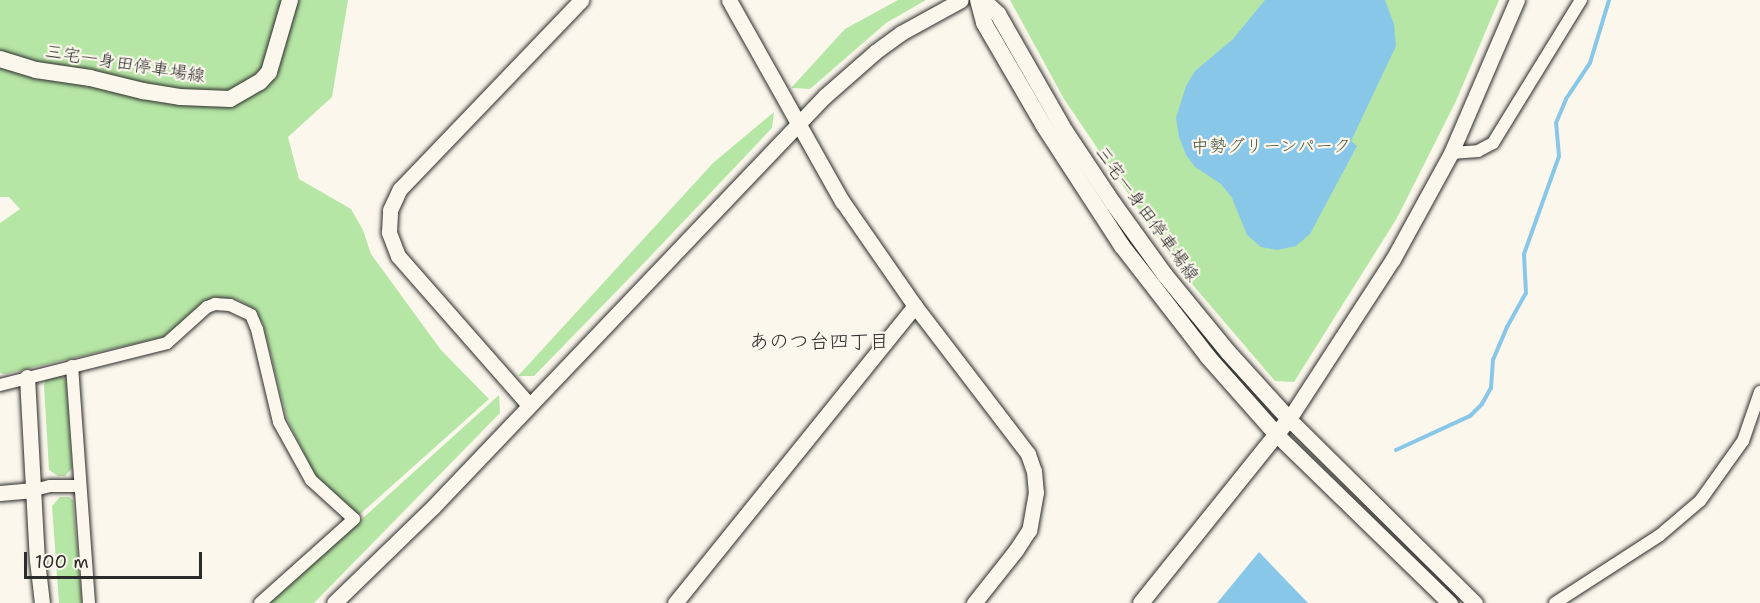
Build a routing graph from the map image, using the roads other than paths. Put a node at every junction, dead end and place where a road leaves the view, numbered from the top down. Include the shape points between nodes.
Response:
1 (290, 0) edge
2 (581, 0) edge
3 (729, 0) edge
4 (961, 0) edge
5 (978, 0) edge
6 (983, 0) edge
7 (1517, 0) edge
8 (1581, 0) edge
9 (0, 59) edge
10 (798, 125) junction
11 (1451, 153) junction
12 (915, 306) junction
13 (72, 366) junction
14 (27, 377) junction
15 (0, 385) edge
16 (1760, 392) edge
17 (528, 405) junction
18 (1289, 419) junction
19 (1277, 435) junction
20 (79, 486) junction
21 (34, 490) junction
22 (0, 493) edge
23 (42, 603) edge
24 (89, 603) edge
25 (260, 603) edge
26 (334, 603) edge
27 (675, 603) edge
28 (974, 603) edge
29 (1141, 603) edge
30 (1450, 603) edge
31 (1475, 603) edge
32 (1555, 603) edge

1 - 9 main road, 三宅一身田停車場線 via 269,72 260,82 230,99 143,91
2 - 17 street via 400,189 390,210 389,232 398,256
3 - 10 street
4 - 10 street via 875,52
5 - 19 main road, 三宅一身田停車場線 via 984,23 1044,126 1122,246 1208,357
6 - 18 main road, 三宅一身田停車場線 via 998,14 1065,131 1132,230 1228,352
7 - 11 street
8 - 11 street via 1493,143 1478,151
10 - 12 street via 842,201
10 - 17 street
11 - 18 street via 1393,259
12 - 27 street
12 - 28 street via 1022,445 1034,471 1036,505 1029,530
13 - 14 street
13 - 20 street
13 - 25 street via 167,343 215,304 230,304 251,315 279,422 311,480 354,519
14 - 15 street
14 - 21 street
16 - 32 street via 1743,441 1700,501 1660,535
17 - 26 street via 433,507
18 - 19 main road
18 - 31 street
19 - 29 main road
19 - 30 street
20 - 21 street
20 - 24 street
21 - 22 street
21 - 23 street

